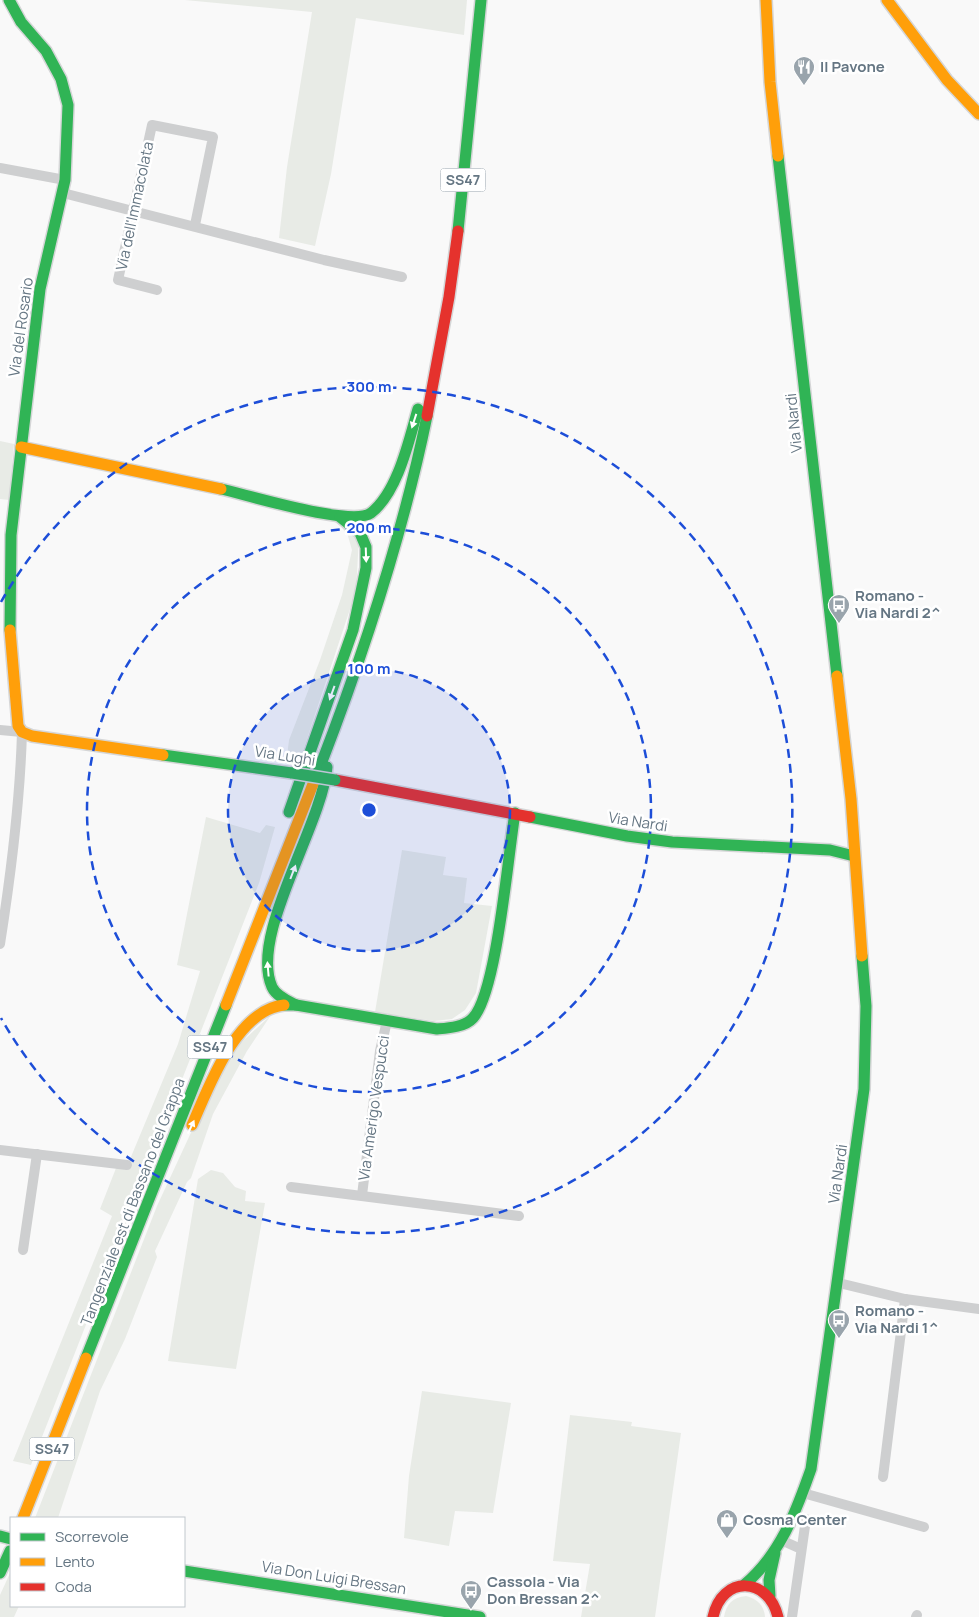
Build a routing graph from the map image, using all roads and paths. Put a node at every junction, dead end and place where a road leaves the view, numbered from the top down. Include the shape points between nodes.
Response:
1 (9, 0) edge
2 (480, 0) edge
3 (766, 0) edge
4 (887, 0) edge
5 (979, 114) edge
6 (0, 168) edge
7 (65, 180) junction
8 (63, 192) junction
9 (134, 210) junction
10 (195, 226) junction
11 (402, 277) dead end
12 (157, 290) dead end
13 (438, 359) junction
14 (21, 447) junction
15 (340, 516) junction
16 (0, 730) edge
17 (22, 732) junction
18 (331, 738) junction
19 (318, 772) dead end
20 (313, 784) dead end
21 (515, 813) junction
22 (563, 823) joint
23 (854, 842) junction
24 (830, 850) junction
25 (854, 856) junction
26 (270, 895) junction
27 (0, 944) edge
28 (296, 1005) junction
29 (387, 1021) junction
30 (0, 1150) edge
31 (36, 1154) junction
32 (127, 1165) dead end
33 (291, 1187) dead end
34 (362, 1195) junction
35 (150, 1199) junction
36 (519, 1216) dead end
37 (23, 1250) dead end
38 (839, 1283) junction
39 (905, 1299) junction
40 (979, 1310) edge
41 (883, 1477) dead end
42 (803, 1493) junction
43 (23, 1517) edge
44 (806, 1519) dead end
45 (924, 1528) dead end
46 (0, 1536) edge
47 (10, 1545) edge
48 (778, 1545) junction
49 (802, 1549) junction
50 (185, 1571) edge
51 (0, 1572) edge
52 (744, 1584) junction
53 (770, 1596) junction
54 (716, 1602) junction
55 (480, 1617) edge
56 (705, 1617) edge
57 (713, 1617) edge
58 (778, 1617) edge
59 (792, 1617) edge

1 - 7 main road, Via del Rosario via 20,22 46,51 61,79 68,104
2 - 13 main road, SS47 via 458,234
3 - 23 main road, Via Nardi via 770,82 836,648
4 - 5 main road via 948,80
6 - 7 street
7 - 8 main road, Via del Rosario
8 - 9 street
8 - 14 main road, Via del Rosario via 40,289
9 - 10 street
9 - 10 street, Via dell'Immacolata via 152,124 212,137
9 - 12 street, Via dell'Immacolata via 118,280
10 - 11 street
13 -> 15 main road via 390,487 370,513 358,517
13 - 18 main road, SS47 via 426,426 392,560
14 - 15 main road via 172,477
14 - 17 main road, Via del Rosario via 11,535 10,642 18,725
15 -> 26 main road via 360,533 366,547 366,568 353,630 283,829
16 - 17 street, Via Lughi
17 - 21 main road, Via Lughi, bridge via 38,737 335,780
17 - 27 street, Via del Rosario via 13,846
18 - 19 main road, SS47
28 -> 18 main road via 280,997 272,988 268,977 268,952 280,909 323,795
20 - 26 main road, Tangenziale est di Bassano del Grappa / SS47
21 - 22 main road, Via Lughi
21 - 29 main road via 493,961 484,998 474,1017 456,1028 438,1029
22 - 24 main road, Via Nardi via 672,842
23 - 24 main road, Via Nardi
23 - 25 main road, Via Nardi
24 - 25 main road, Via Nardi
25 - 38 main road, Via Nardi via 864,951 866,1041 861,1115
26 - 35 main road, Tangenziale est di Bassano del Grappa / SS47
28 - 29 main road
35 -> 28 main road via 173,1169 208,1090 239,1037 263,1012 276,1006
29 - 34 street, Via Amerigo Vespucci via 380,1051
30 - 31 street
31 - 32 street
31 - 37 street
33 - 34 street, Via Amerigo Vespucci
34 - 36 street, Via Amerigo Vespucci
35 - 43 main road, Tangenziale est di Bassano del Grappa / SS47
38 - 39 street
38 - 42 main road, Via Nardi via 812,1466
39 - 40 street
39 - 41 street
42 - 45 street
42 - 48 main road, Via Nardi
44 - 49 street
46 - 47 main road
47 - 51 main road
48 - 49 street
48 - 52 main road, Via Nardi via 754,1578
48 - 53 main road, Via Nardi via 769,1580
49 - 59 street
50 - 55 main road, Via Don Luigi Bressan
52 - 53 main road via 762,1589
52 - 54 main road, Via Nardi via 724,1592
53 - 58 main road
54 - 56 main road
54 - 57 main road

